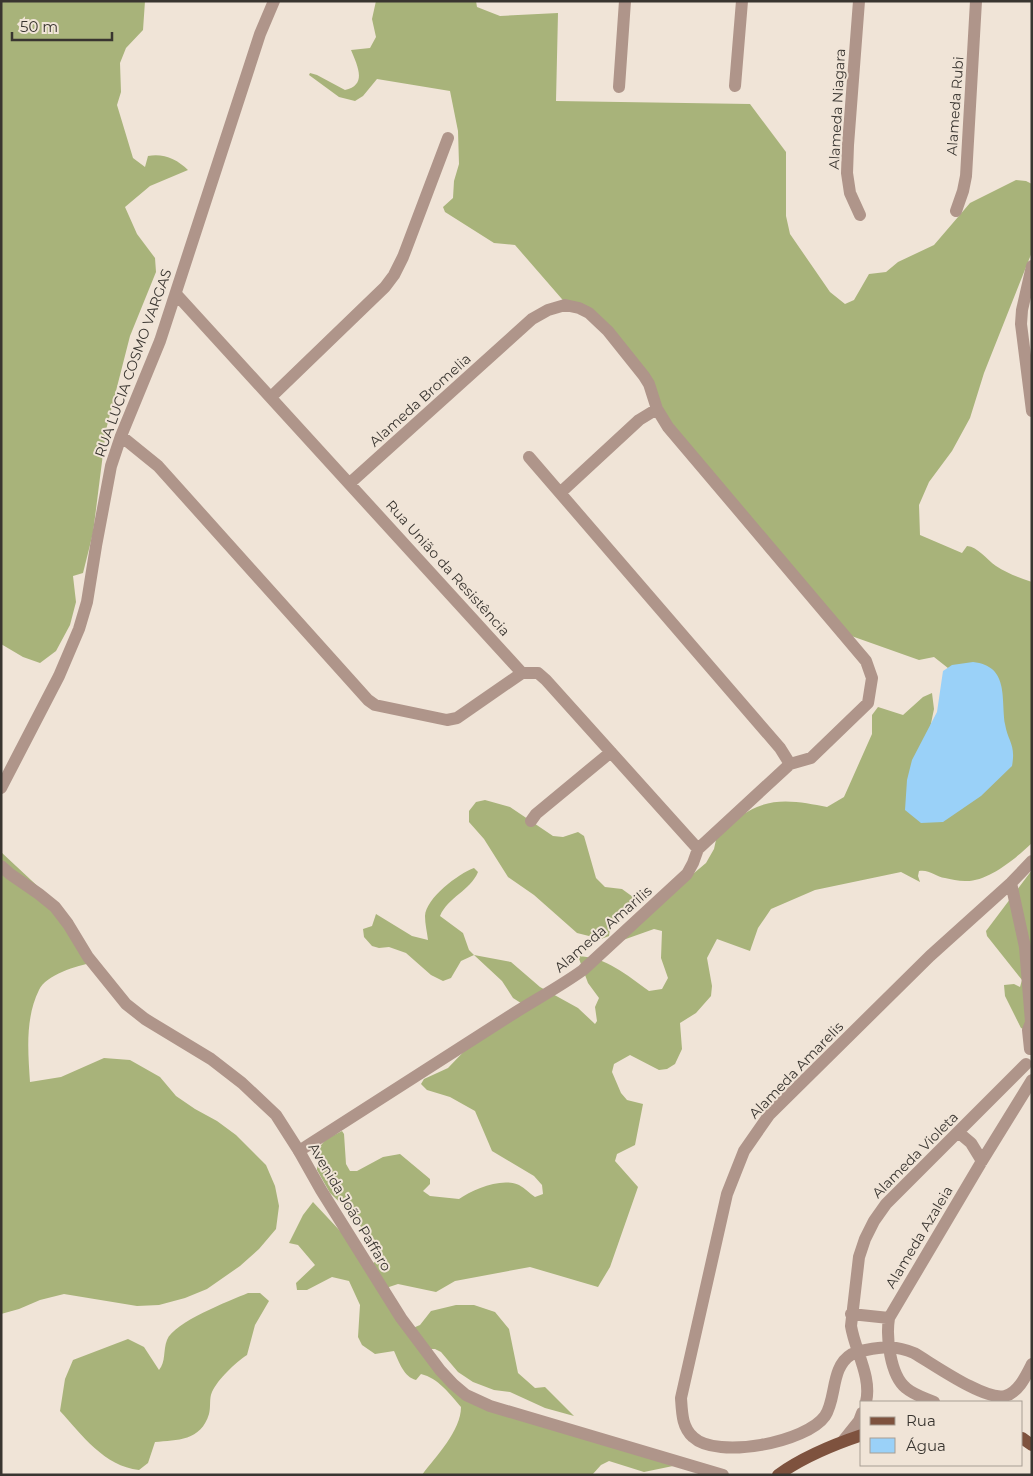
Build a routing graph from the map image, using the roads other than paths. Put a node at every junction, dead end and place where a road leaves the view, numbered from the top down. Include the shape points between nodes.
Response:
1 (274, 1) edge
2 (625, 1) edge
3 (742, 1) edge
4 (859, 1) edge
5 (976, 1) edge
6 (735, 86) dead end
7 (619, 87) dead end
8 (448, 138) dead end
9 (956, 211) dead end
10 (860, 215) dead end
11 (1032, 266) edge
12 (176, 294) junction
13 (270, 397) junction
14 (1032, 409) edge
15 (658, 410) junction
16 (120, 436) junction
17 (529, 457) dead end
18 (350, 483) junction
19 (560, 493) junction
20 (522, 673) junction
21 (872, 678) joint
22 (611, 752) junction
23 (790, 764) junction
24 (1, 788) edge
25 (531, 821) dead end
26 (698, 848) junction
27 (1032, 861) edge
28 (1, 866) edge
29 (1011, 883) junction
30 (1031, 1022) edge
31 (1031, 1048) edge
32 (1029, 1067) edge
33 (1032, 1080) edge
34 (958, 1132) junction
35 (299, 1150) junction
36 (982, 1161) junction
37 (851, 1314) junction
38 (889, 1318) junction
39 (888, 1346) junction
40 (857, 1352) junction
41 (1032, 1364) edge
42 (866, 1401) edge
43 (932, 1401) edge
44 (860, 1418) edge
45 (860, 1436) edge
46 (843, 1441) junction
47 (723, 1475) edge
48 (778, 1475) edge

1 - 12 street, RUA LUCIA COSMO VARGAS via 260,34
2 - 7 street
3 - 6 street
4 - 10 street, Alameda Niagara via 847,173 850,193
5 - 9 street, Alameda Rubi via 966,176
8 - 13 street via 394,275
11 - 14 street via 1021,324
12 - 13 street
12 - 16 street, RUA LUCIA COSMO VARGAS
13 - 18 street
15 - 18 street, Alameda Bromelia via 644,376 608,331 589,313 565,305 532,319
15 - 19 street via 639,420
15 - 21 street, Alameda Bromelia via 668,427 866,661
16 - 20 street via 158,466 375,705 447,720 457,718
16 - 24 street, RUA LUCIA COSMO VARGAS via 111,466 87,602 79,629 59,676
17 - 19 street
18 - 20 street, Rua União da Resistência
19 - 23 street via 780,748
20 - 22 street via 538,673 546,680
21 - 23 street, Alameda Amarilis via 868,703 812,758
22 - 25 street
22 - 26 street
23 - 26 street, Alameda Amarilis
26 - 35 street, Alameda Amarilis via 686,874 566,983
27 - 29 street, Alameda Amarelis
28 - 35 street, Avenida João Paffaro via 55,907 88,957 126,1004 145,1020 242,1083 276,1115
29 - 30 street via 1025,947
29 - 40 street, Alameda Amarelis via 930,956 769,1115 744,1150 727,1194 681,1398 686,1426 703,1444 738,1448 762,1446 806,1430 818,1423 828,1410 840,1367
30 - 31 street via 1028,1030
31 - 32 street via 1025,1056
32 - 34 street, Alameda Violeta
33 - 36 street, Alameda Azaleia
34 - 36 street via 971,1143
34 - 37 street, Alameda Violeta via 886,1204 874,1221 859,1257
35 - 47 street, Avenida João Paffaro via 401,1318 440,1370 466,1395 490,1406
36 - 38 street, Alameda Azaleia
37 - 38 street
37 - 40 street, Alameda Violeta
38 - 39 street, Alameda Azaleia
39 - 40 street
39 - 41 street via 914,1353 980,1392 997,1396 1018,1388
39 - 43 street, Alameda Azaleia via 898,1378 905,1387
40 - 42 street, Alameda Violeta via 867,1383
44 - 46 street
45 - 46 main road
46 - 48 main road via 797,1462

